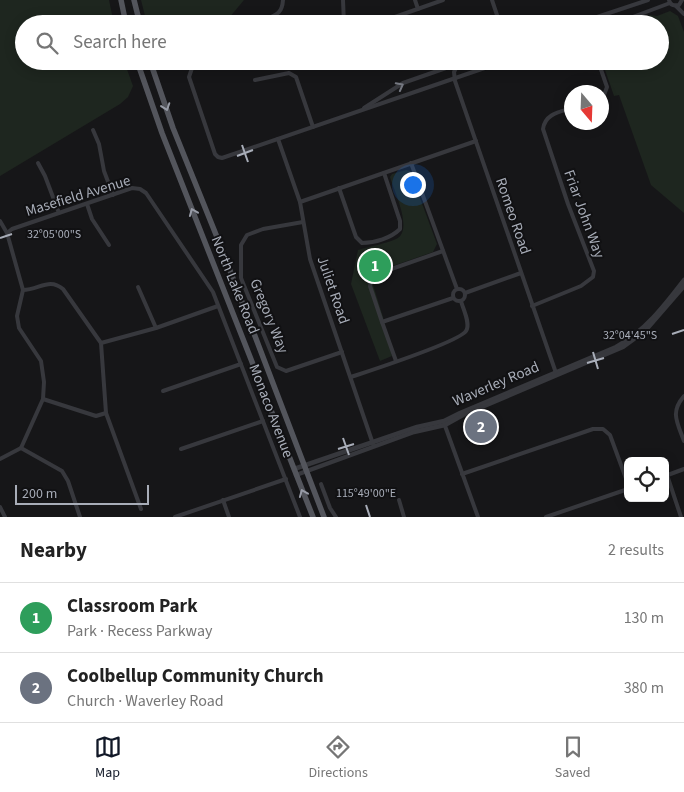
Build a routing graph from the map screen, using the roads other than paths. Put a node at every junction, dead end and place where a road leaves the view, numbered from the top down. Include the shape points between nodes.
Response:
1 (121, 0) edge
2 (134, 0) edge
3 (284, 0) edge
4 (343, 0) edge
5 (415, 0) edge
6 (443, 0) edge
7 (492, 0) edge
8 (648, 0) edge
9 (669, 2) edge
10 (681, 3) edge
11 (418, 9) junction
12 (684, 9) edge
13 (124, 15) edge
14 (138, 15) edge
15 (275, 15) edge
16 (342, 15) edge
17 (400, 15) edge
18 (497, 15) edge
19 (603, 15) edge
20 (636, 15) edge
21 (684, 15) edge
22 (140, 70) edge
23 (153, 70) edge
24 (191, 70) edge
25 (441, 70) edge
26 (455, 70) edge
27 (478, 70) edge
28 (601, 70) edge
29 (454, 78) junction
30 (255, 80) dead end
31 (606, 85) edge
32 (564, 110) edge
33 (359, 111) junction
34 (313, 127) junction
35 (93, 130) dead end
36 (278, 139) junction
37 (476, 141) junction
38 (38, 163) dead end
39 (411, 163) junction
40 (384, 173) junction
41 (339, 188) junction
42 (140, 189) joint
43 (113, 195) junction
44 (300, 202) junction
45 (87, 204) junction
46 (59, 213) junction
47 (0, 221) edge
48 (303, 222) junction
49 (7, 233) junction
50 (109, 245) dead end
51 (443, 251) junction
52 (521, 273) junction
53 (684, 280) edge
54 (684, 286) edge
55 (138, 287) dead end
56 (457, 289) junction
57 (23, 290) junction
58 (465, 293) junction
59 (453, 298) junction
60 (461, 301) junction
61 (218, 306) junction
62 (532, 306) junction
63 (382, 322) junction
64 (156, 328) junction
65 (101, 343) junction
66 (342, 352) junction
67 (396, 361) junction
68 (241, 364) junction
69 (556, 374) junction
70 (351, 377) junction
71 (163, 391) dead end
72 (684, 396) edge
73 (43, 399) junction
74 (106, 413) junction
75 (263, 421) junction
76 (444, 423) junction
77 (684, 441) edge
78 (373, 445) junction
79 (21, 448) junction
80 (181, 449) dead end
81 (0, 459) edge
82 (306, 468) junction
83 (684, 469) edge
84 (295, 472) junction
85 (624, 473) edge
86 (462, 474) junction
87 (669, 475) edge
88 (286, 478) junction
89 (321, 484) dead end
90 (669, 484) edge
91 (624, 490) edge
92 (223, 500) junction
93 (399, 500) dead end
94 (0, 507) edge
95 (141, 508) dead end
96 (5, 517) edge
97 (80, 517) edge
98 (175, 517) edge
99 (229, 517) edge
100 (300, 517) edge
101 (313, 517) edge
102 (324, 517) edge
103 (336, 517) edge
104 (404, 517) edge
105 (478, 517) edge
106 (546, 517) edge
107 (681, 517) edge

1 - 13 main road
2 - 14 main road
3 - 15 street via 282,9
4 - 16 street
5 - 11 street
6 - 11 street
7 - 18 street
8 - 19 street
9 - 10 street
9 - 20 street
10 - 12 street
10 - 21 street
11 - 17 street
84 -> 22 main road, North Lake Road
23 -> 82 main road, North Lake Road
24 - 36 street via 189,77 218,157
33 -> 25 street via 403,83
26 - 29 street
27 - 29 street
28 - 31 street
29 - 33 street
29 - 37 street, Romeo Road
30 - 34 street via 288,73 296,78
32 - 62 street, Friar John Way via 548,117 544,122 544,134 594,271 588,282
33 - 34 street
34 - 36 street
35 - 43 street
36 - 44 street, Juliet Road
37 - 39 street
37 - 52 street, Romeo Road
38 - 46 street
39 - 40 street
39 - 51 street
40 - 41 street
40 - 41 street via 400,229 370,243 362,243 356,237
41 - 44 street
42 - 43 street, Masefield Avenue via 132,188
42 - 61 street, Monaco Avenue via 146,193 213,292
43 - 45 street, Masefield Avenue
44 - 48 street, Juliet Road
45 - 46 street, Masefield Avenue
45 - 50 street via 92,219
46 - 49 street, Masefield Avenue
47 - 49 street
48 - 66 street, Juliet Road via 310,259
48 - 66 street, Gregory Way via 247,235 241,245 242,278 277,367 286,371
49 - 57 street
51 - 56 street
51 - 63 street via 371,279 370,286
52 - 58 street
52 - 62 street, Romeo Road
53 - 69 street, Waverley Road via 649,323 629,339
54 - 69 street, Waverley Road via 636,338 607,355
55 - 64 street
56 - 58 street
56 - 59 street
57 - 65 street via 57,284 64,289
57 - 73 street via 17,316 19,328 40,362
58 - 60 street
59 - 60 street
59 - 63 street
60 - 67 street via 468,326 464,334
61 - 64 street
61 - 68 street, Monaco Avenue
62 - 69 street, Romeo Road
63 - 67 street
64 - 65 street
65 - 74 street
66 - 70 street, Juliet Road
67 - 70 street
68 - 71 street
68 - 75 street, Monaco Avenue
69 - 76 street, Waverley Road
70 - 78 street, Juliet Road
72 - 77 street via 677,404 676,417
73 - 74 street via 96,416
73 - 79 street
74 - 95 street
75 - 80 street
75 - 88 street, Monaco Avenue
76 - 78 street, Waverley Road via 417,427
76 - 86 street
78 - 82 street, Waverley Road
79 - 81 street
79 - 97 street via 62,471
82 - 84 street, Waverley Road
82 - 102 main road, North Lake Road
83 - 87 street
101 -> 84 main road, North Lake Road
85 - 86 street via 610,436 603,429 593,429
86 - 105 street
88 - 92 street
88 - 100 street, Monaco Avenue
89 - 103 street
90 - 107 street
91 - 106 street
92 - 98 street
92 - 99 street
93 - 104 street
94 - 96 street

